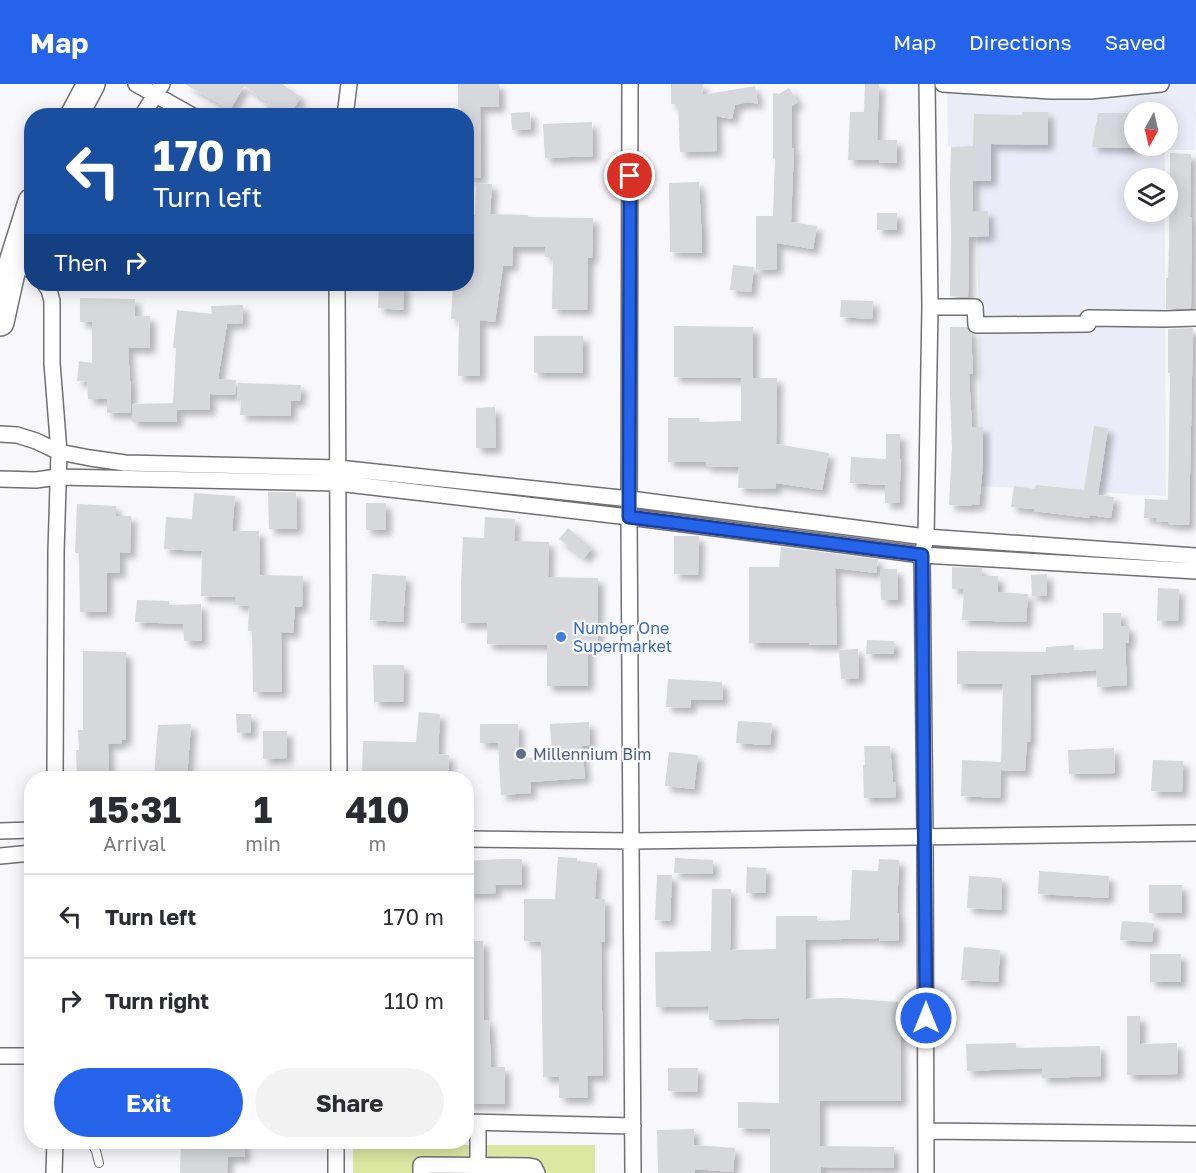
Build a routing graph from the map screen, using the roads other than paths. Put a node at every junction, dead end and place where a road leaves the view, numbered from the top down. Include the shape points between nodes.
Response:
1 (91, 84) edge
2 (136, 84) edge
3 (349, 84) edge
4 (630, 84) edge
5 (927, 84) edge
6 (943, 84) edge
7 (1161, 84) edge
8 (159, 89) edge
9 (78, 108) edge
10 (147, 108) edge
11 (182, 108) edge
12 (346, 108) edge
13 (22, 265) edge
14 (49, 291) edge
15 (337, 291) edge
16 (930, 307) junction
17 (1196, 318) edge
18 (0, 322) edge
19 (0, 434) edge
20 (59, 452) junction
21 (338, 476) junction
22 (58, 477) junction
23 (0, 479) edge
24 (630, 499) junction
25 (629, 517) junction
26 (926, 537) junction
27 (922, 555) junction
28 (1196, 556) edge
29 (1196, 571) edge
30 (55, 771) edge
31 (339, 771) edge
32 (24, 830) edge
33 (0, 831) edge
34 (1196, 833) edge
35 (925, 837) junction
36 (474, 839) edge
37 (632, 842) junction
38 (24, 854) edge
39 (0, 856) edge
40 (0, 1056) edge
41 (24, 1056) edge
42 (474, 1124) edge
43 (633, 1126) junction
44 (927, 1131) junction
45 (1196, 1134) edge
46 (55, 1149) edge
47 (95, 1149) edge
48 (336, 1149) edge
49 (99, 1163) dead end
50 (478, 1165) junction
51 (54, 1173) edge
52 (336, 1173) edge
53 (421, 1173) edge
54 (537, 1173) edge
55 (633, 1173) edge
56 (926, 1173) edge

1 - 9 highway
2 - 8 street
3 - 12 street
4 - 24 street
5 - 16 street
6 - 7 street via 1090,91
8 - 10 street
8 - 11 street
13 - 18 highway
14 - 20 street
15 - 21 street
16 - 17 street via 975,307 976,325 1088,324 1088,318
16 - 26 street
19 - 20 street via 17,435
20 - 21 street via 125,463
20 - 22 street
21 - 22 street
21 - 24 street
21 - 25 street
21 - 31 street
22 - 23 street
22 - 30 street
24 - 25 street
24 - 26 street
25 - 27 street
25 - 37 street
26 - 27 street
26 - 28 street
27 - 29 street
27 - 35 street
32 - 33 street
34 - 35 street
35 - 37 street
35 - 44 street
36 - 37 street
37 - 43 street
38 - 39 street
40 - 41 street
42 - 43 street
42 - 50 street
43 - 55 street
44 - 45 street
44 - 56 street
46 - 51 street
47 - 49 lane
48 - 52 street
50 - 53 street via 421,1165
50 - 54 street via 529,1166

